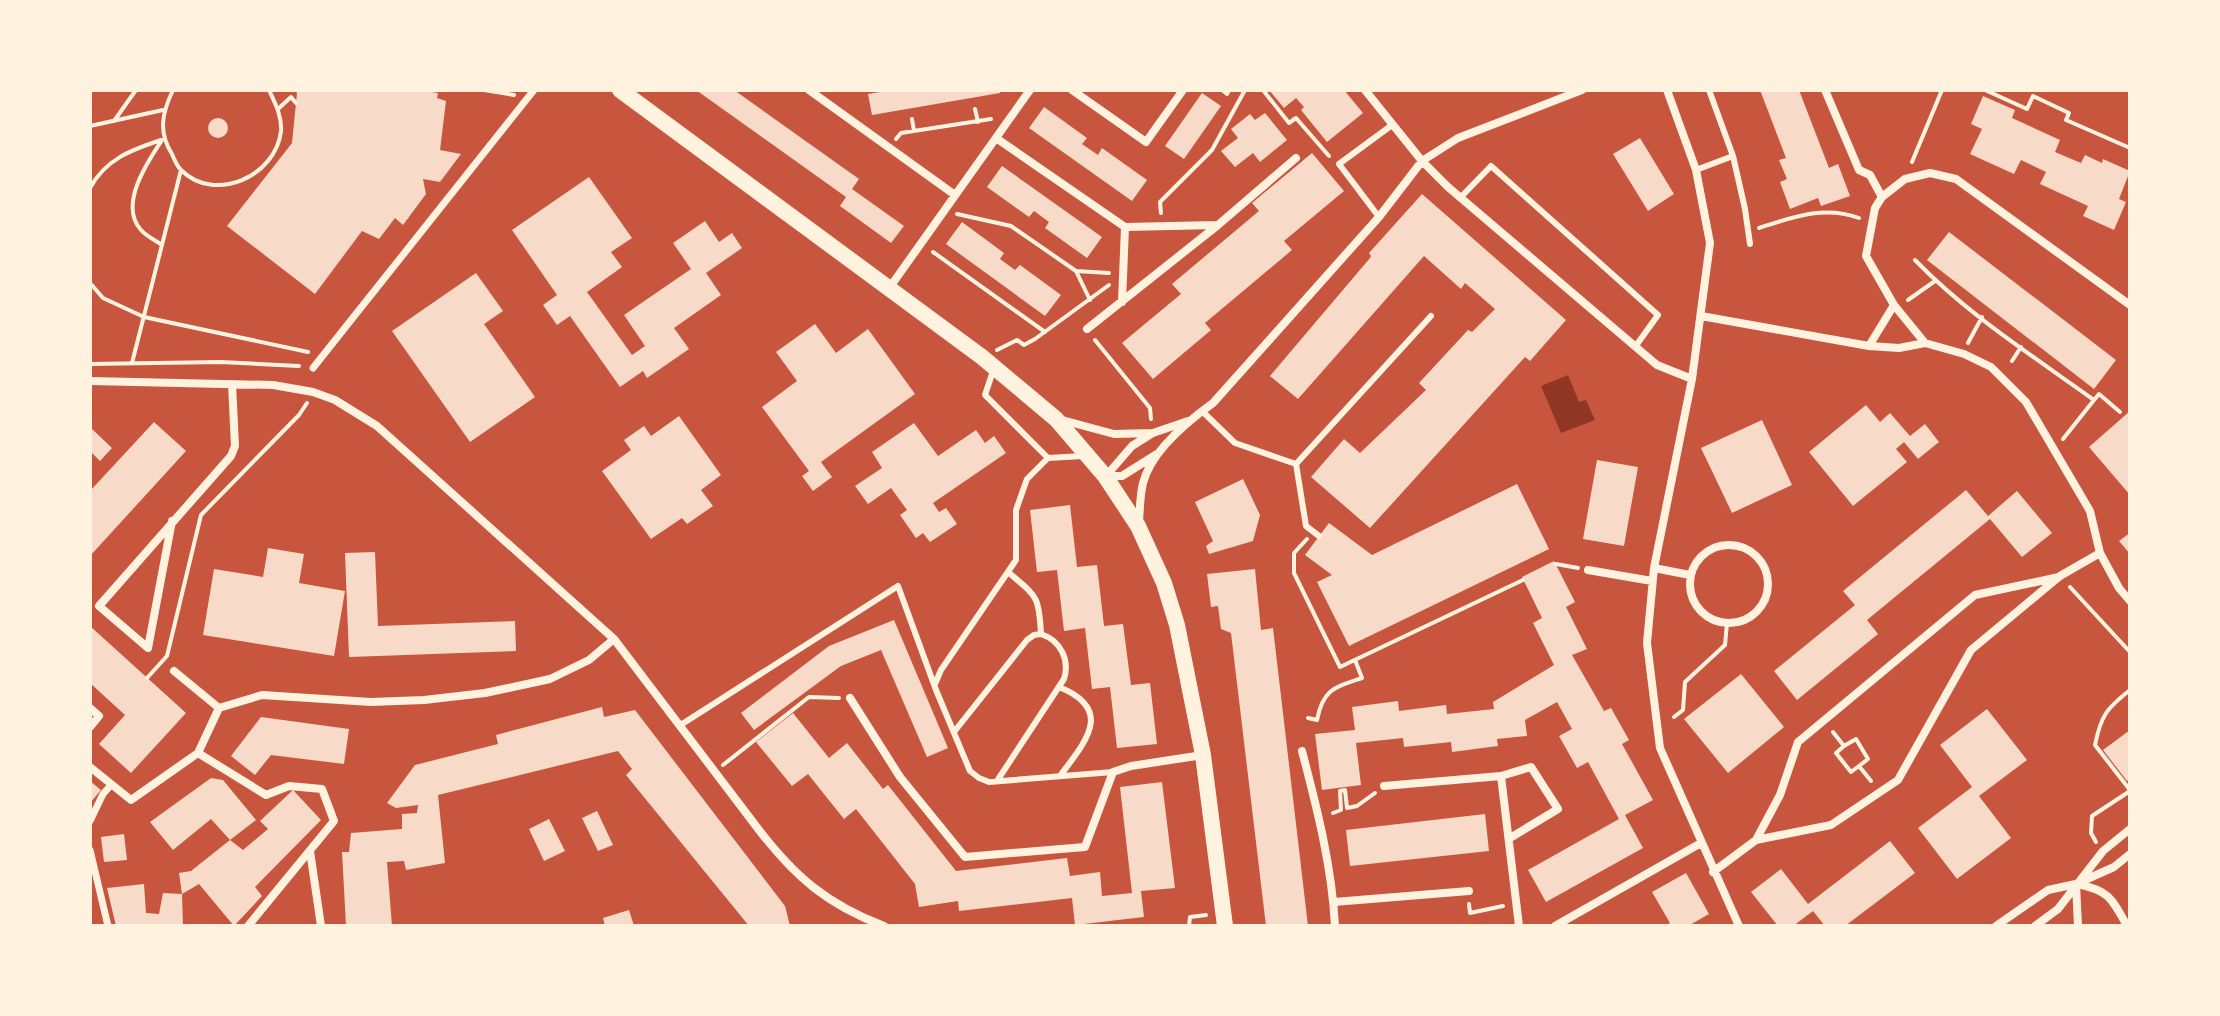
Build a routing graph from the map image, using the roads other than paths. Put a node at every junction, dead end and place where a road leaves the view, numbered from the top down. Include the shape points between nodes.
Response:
1 (809, 90) edge
2 (1030, 90) edge
3 (1072, 90) edge
4 (1183, 90) edge
5 (1365, 90) edge
6 (1582, 90) edge
7 (1667, 90) edge
8 (1709, 90) edge
9 (1825, 90) edge
10 (628, 93) edge
11 (531, 94) edge
12 (1392, 125) junction
13 (996, 138) junction
14 (1733, 156) junction
15 (1296, 158) dead end
16 (1422, 161) junction
17 (1696, 170) junction
18 (955, 195) junction
19 (1882, 197) junction
20 (1460, 198) junction
21 (1379, 217) junction
22 (1218, 225) junction
23 (1125, 227) junction
24 (1750, 244) dead end
25 (890, 287) junction
26 (1122, 302) junction
27 (1894, 305) junction
28 (2130, 305) edge
29 (1431, 316) dead end
30 (1701, 316) junction
31 (1087, 329) dead end
32 (1925, 343) junction
33 (1869, 346) junction
34 (1635, 347) junction
35 (313, 368) road end
36 (994, 368) junction
37 (1692, 379) junction
38 (90, 381) edge
39 (232, 384) junction
40 (1202, 411) junction
41 (1056, 419) junction
42 (1189, 421) junction
43 (1153, 433) junction
44 (1161, 451) junction
45 (1090, 456) junction
46 (1048, 458) junction
47 (1296, 464) junction
48 (1105, 476) junction
49 (172, 521) junction
50 (1138, 526) junction
51 (1316, 534) road end
52 (2100, 553) junction
53 (1654, 568) junction
54 (1588, 570) road end
55 (1008, 572) junction
56 (1690, 575) junction
57 (2060, 576) junction
58 (1652, 581) junction
59 (2130, 601) edge
60 (1041, 634) junction
61 (614, 639) junction
62 (174, 671) dead end
63 (935, 684) junction
64 (1059, 687) junction
65 (850, 698) road end
66 (90, 708) edge
67 (219, 708) junction
68 (679, 726) junction
69 (90, 727) edge
70 (954, 732) junction
71 (1302, 751) dead end
72 (198, 753) junction
73 (1203, 755) junction
74 (90, 767) edge
75 (1113, 772) junction
76 (1060, 776) junction
77 (1501, 776) junction
78 (997, 781) junction
79 (111, 785) junction
80 (1384, 786) road end
81 (90, 821) edge
82 (2130, 829) edge
83 (1510, 838) junction
84 (1756, 840) junction
85 (1701, 843) junction
86 (90, 850) edge
87 (310, 851) junction
88 (2130, 854) edge
89 (1713, 872) junction
90 (2076, 884) junction
91 (1469, 891) dead end
92 (1334, 902) junction
93 (2130, 918) edge
94 (1224, 919) edge
95 (108, 926) edge
96 (248, 926) edge
97 (321, 926) edge
98 (884, 926) edge
99 (1335, 926) edge
100 (1519, 926) edge
101 (1555, 926) edge
102 (1739, 926) edge
103 (1996, 926) edge
104 (2035, 926) edge
105 (2078, 926) edge
106 (2128, 926) edge

1 - 18 street
2 - 13 street
3 - 4 street via 1146,142
5 - 12 street
6 - 16 street via 1458,138
7 - 17 street
8 - 14 lane
9 - 19 street via 1859,170 1870,175
10 - 25 main road
11 - 35 street
12 - 16 street
12 - 21 lane via 1339,164
13 - 18 street
13 - 23 street
14 - 17 lane
14 - 24 lane
15 - 22 street
16 - 20 street
16 - 21 street
17 - 30 street via 1710,243
18 - 25 street
19 - 27 street via 1866,256
19 - 28 street via 1905,179 1930,173 1956,179
20 - 34 street
20 - 34 lane via 1491,166 1658,315
21 - 40 street
22 - 23 street
22 - 26 street
23 - 26 street
25 - 36 main road
26 - 31 street
27 - 32 street
27 - 33 street
29 - 47 lane
30 - 33 street
30 - 37 street
32 - 33 street
32 - 52 street via 1991,367 2026,402 2090,511
34 - 37 street via 1657,365
36 - 41 main road
36 - 46 lane via 985,395
37 - 53 street
38 - 39 street
39 - 49 street via 231,456
39 - 61 street via 313,392 377,426
40 - 42 street
40 - 47 lane via 1235,443
41 - 43 street via 1114,434
41 - 45 main road
42 - 43 street
42 - 44 street
43 - 48 street via 1132,446
44 - 48 street via 1122,476
44 - 50 street via 1143,481
45 - 46 lane
45 - 48 main road
46 - 55 lane via 1027,479 1016,510 1017,554
47 - 51 lane via 1306,526
48 - 50 main road
49 - 49 street via 99,606 148,648
50 - 73 main road via 1177,625
52 - 57 street
52 - 59 street
53 - 56 street
53 - 58 street
54 - 58 street
55 - 60 lane via 1036,596
55 - 63 lane
56 - 56 street via 1697,607 1716,621 1751,616 1766,596 1760,560 1739,546 1714,547 1695,563
57 - 84 street via 1971,650 1898,780 1831,825
57 - 84 street via 1975,595 1798,742 1780,795
58 - 85 street via 1647,643 1660,748
60 - 64 lane via 1065,657 1067,670
60 - 70 lane via 1027,640
61 - 67 street via 589,660 550,679 485,693 371,702 262,695
61 - 68 street
62 - 67 street
63 - 68 lane via 898,586
63 - 70 lane
64 - 76 lane via 1080,700 1091,725 1089,736
64 - 78 lane
65 - 75 street via 900,777 965,857 1085,847
66 - 69 street via 99,716
67 - 72 street
68 - 98 street via 803,880 830,902
70 - 78 lane via 970,771
71 - 92 street
72 - 79 street via 131,800
72 - 87 street via 266,795 289,786 322,789 334,821
73 - 75 street
73 - 94 main road
74 - 79 street
75 - 76 lane
76 - 78 lane
77 - 80 street
77 - 83 street
77 - 83 street via 1531,767 1558,809
79 - 81 street
82 - 90 street
83 - 100 street
84 - 89 street
85 - 89 street
85 - 101 street
86 - 95 street
87 - 96 street
87 - 97 street
88 - 90 street
89 - 102 street
90 - 103 street via 2048,890
90 - 104 street via 2058,909
90 - 105 street
90 - 106 street via 2109,895
91 - 92 street
92 - 99 street
93 - 106 street

